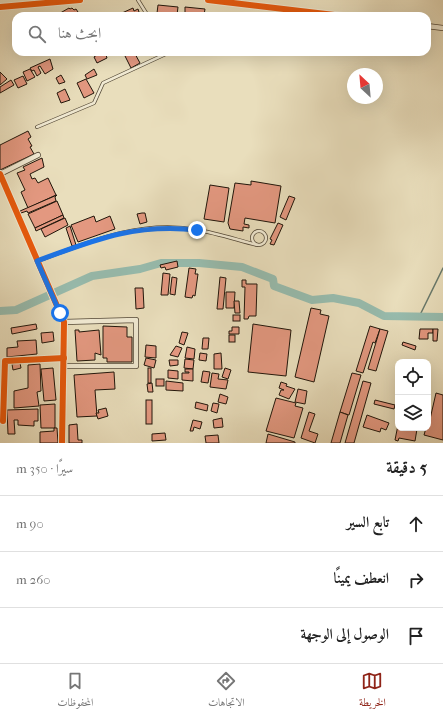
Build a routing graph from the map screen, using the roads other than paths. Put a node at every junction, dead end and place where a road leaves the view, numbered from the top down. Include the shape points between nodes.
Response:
1 (80, 0) edge
2 (138, 0) edge
3 (208, 0) edge
4 (51, 2) edge
5 (0, 7) edge
6 (146, 12) edge
7 (309, 12) edge
8 (431, 26) edge
9 (443, 28) edge
10 (162, 56) edge
11 (37, 127) dead end
12 (38, 154) dead end
13 (0, 174) edge
14 (257, 245) junction
15 (37, 261) junction
16 (64, 322) junction
17 (64, 358) junction
18 (64, 366) junction
19 (3, 421) dead end
20 (62, 443) edge

1 - 4 street
2 - 6 lane
3 - 7 street
4 - 5 street
8 - 9 street
10 - 11 lane via 103,84 94,103
12 - 13 street
13 - 15 street
14 - 14 lane via 262,245 266,240 266,235 260,231 255,231 252,235 252,240
14 - 15 lane via 175,227 114,234
15 - 16 street
16 - 17 street
16 - 18 street via 136,320 136,366
17 - 18 street
17 - 19 street via 5,360
18 - 20 street

